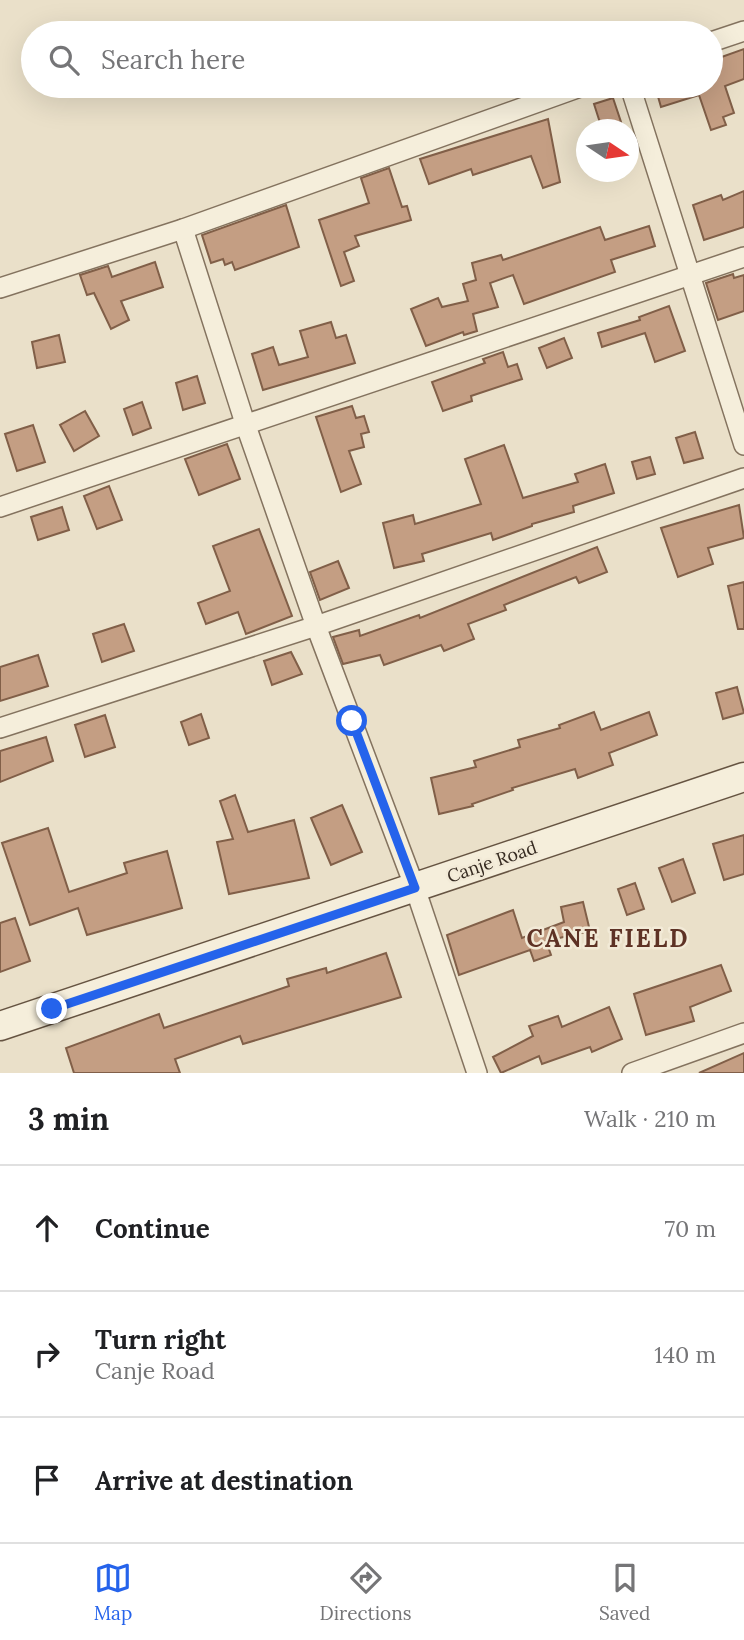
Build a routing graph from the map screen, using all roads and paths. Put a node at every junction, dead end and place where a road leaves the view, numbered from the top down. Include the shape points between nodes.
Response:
1 (744, 31) edge
2 (723, 38) edge
3 (549, 98) edge
4 (634, 98) edge
5 (183, 229) junction
6 (744, 257) edge
7 (691, 276) junction
8 (0, 288) edge
9 (245, 423) junction
10 (744, 445) edge
11 (744, 478) edge
12 (0, 507) edge
13 (316, 626) junction
14 (0, 728) edge
15 (744, 778) edge
16 (415, 888) junction
17 (0, 1026) edge
18 (744, 1033) edge
19 (477, 1073) edge
20 (632, 1073) edge

1 - 2 street
3 - 5 street
4 - 7 street
5 - 8 street
5 - 9 street
6 - 7 street
7 - 9 street
7 - 10 street
9 - 12 street
9 - 13 street
11 - 13 street
13 - 14 street
13 - 16 street
15 - 16 street, Canje Road
16 - 17 street, Canje Road
16 - 19 street
18 - 20 street

